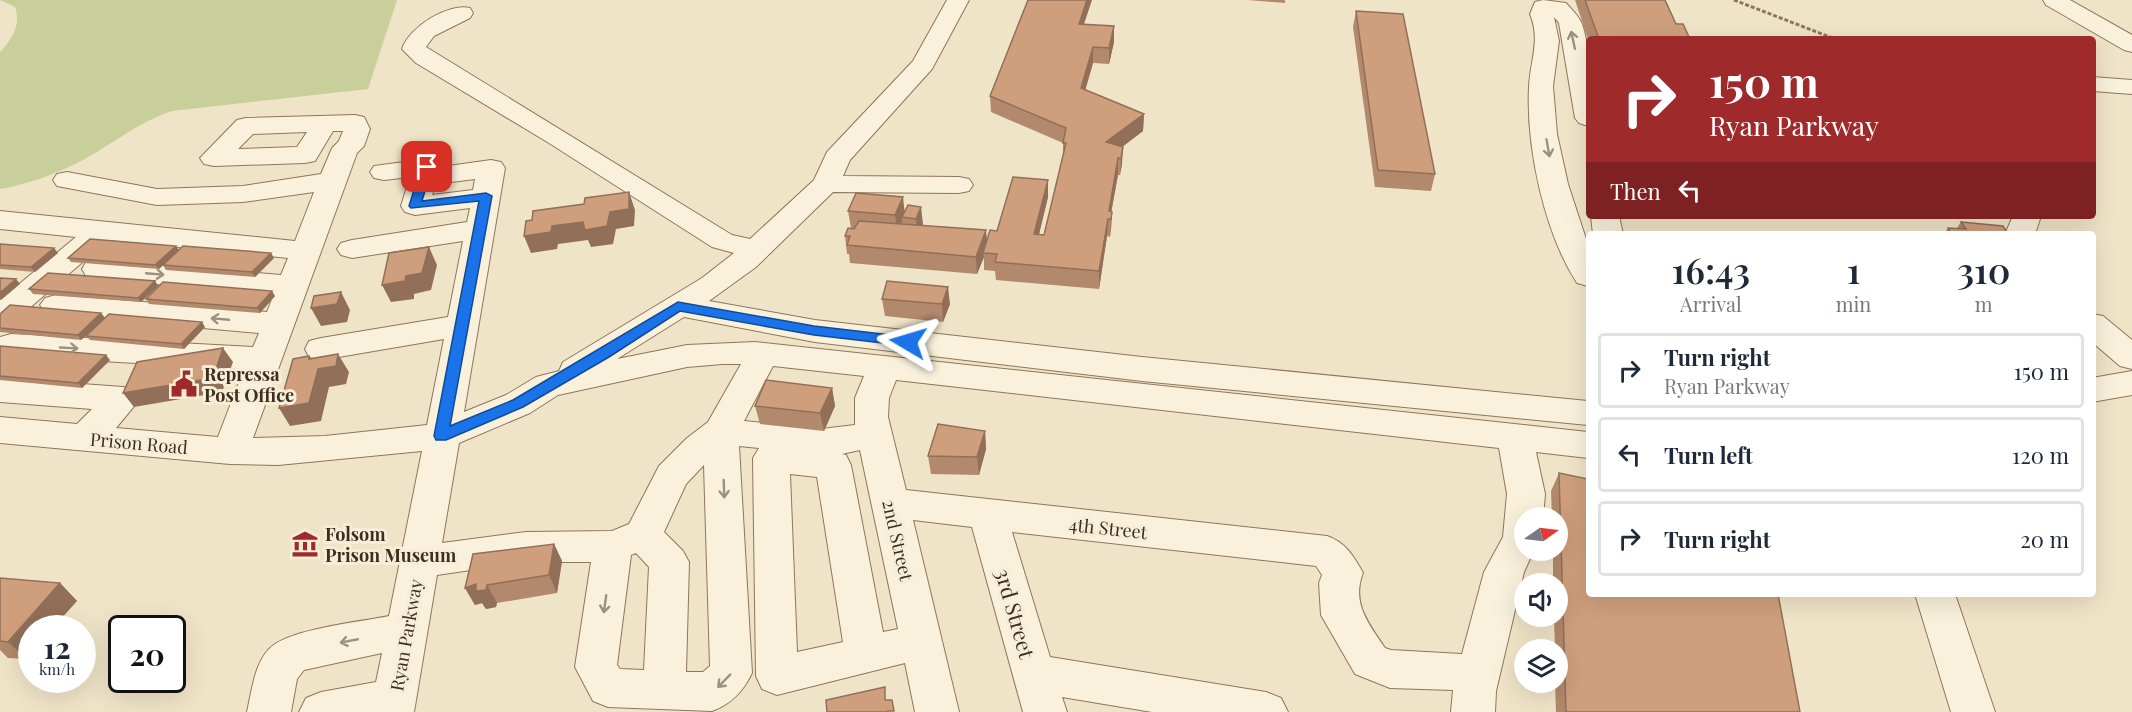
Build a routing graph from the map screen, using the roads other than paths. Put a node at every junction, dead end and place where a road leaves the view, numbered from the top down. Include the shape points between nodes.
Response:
1 (958, 0) edge
2 (2054, 0) edge
3 (1549, 4) edge
4 (462, 13) dead end
5 (2132, 45) edge
6 (2096, 84) edge
7 (2132, 87) edge
8 (1586, 106) edge
9 (325, 124) junction
10 (384, 172) dead end
11 (67, 180) dead end
12 (826, 184) junction
13 (958, 185) dead end
14 (331, 187) junction
15 (486, 198) junction
16 (0, 220) edge
17 (102, 230) junction
18 (136, 234) junction
19 (352, 249) dead end
20 (306, 250) junction
21 (756, 250) junction
22 (97, 269) junction
23 (1586, 271) edge
24 (293, 286) junction
25 (56, 305) junction
26 (678, 306) junction
27 (4, 321) edge
28 (278, 324) junction
29 (462, 325) junction
30 (2096, 327) edge
31 (321, 349) dead end
32 (763, 354) junction
33 (2132, 358) edge
34 (265, 359) junction
35 (884, 368) junction
36 (2132, 383) edge
37 (548, 385) junction
38 (2096, 389) edge
39 (0, 390) edge
40 (1586, 413) edge
41 (0, 430) edge
42 (92, 430) junction
43 (721, 431) junction
44 (874, 433) junction
45 (441, 436) junction
46 (1515, 437) junction
47 (232, 444) junction
48 (1586, 445) edge
49 (889, 503) junction
50 (1525, 507) edge
51 (988, 515) junction
52 (628, 541) junction
53 (1514, 553) edge
54 (419, 562) junction
55 (1936, 597) edge
56 (407, 630) junction
57 (921, 641) junction
58 (866, 654) junction
59 (1478, 673) junction
60 (664, 690) junction
61 (1040, 693) edge
62 (394, 705) edge
63 (269, 712) edge
64 (321, 712) edge
65 (937, 712) edge
66 (1266, 712) edge
67 (1473, 712) edge
68 (1973, 712) edge

1 - 12 street via 923,64 837,158
2 - 5 street
8 -> 3 street via 1570,22
3 -> 23 street via 1541,14 1549,39 1541,85 1546,146 1558,200
4 - 21 street via 422,35 414,49 722,241
6 - 7 street
9 - 9 street via 246,126 214,158 305,155
9 - 14 street via 350,135
10 - 15 street via 427,167 415,206
11 - 14 street via 157,197 243,194 320,182
12 - 13 street
12 - 21 street, Prison Road
14 - 20 street
15 - 19 street
15 - 29 street, Ryan Parkway
16 - 17 street
17 - 18 street
17 - 27 street
18 - 20 street
18 - 22 street
20 - 24 street
21 - 26 street, Prison Road via 713,285
22 -> 24 street
22 - 25 street
24 - 28 street
25 - 27 street
28 -> 25 street
26 - 37 street, Prison Road
26 - 40 street via 814,331 1142,369
27 -> 34 street
28 - 34 street
29 - 31 street
29 - 45 street, Ryan Parkway
30 - 33 street
32 - 35 street
32 - 37 street via 722,352 687,356
32 - 43 street
34 - 47 street
35 - 44 street, 2nd Street via 872,398
35 - 46 street
36 - 38 street
37 - 45 street, Prison Road via 518,404
39 - 42 street via 123,399
41 - 42 street, Prison Road
42 - 47 street, Prison Road
43 - 44 street via 820,442 845,441
43 - 52 street via 672,476
43 -> 60 street via 731,673 712,692
44 - 49 street, 2nd Street
45 - 47 street, Prison Road via 278,452
45 - 54 street, Ryan Parkway
46 - 48 street
46 - 50 street
49 - 51 street, 4th Street
49 - 57 street, 2nd Street
51 - 59 street, 4th Street via 1327,552 1343,573 1339,583 1341,615 1371,661 1390,669
51 - 61 street, 3rd Street
52 - 54 street via 526,546
52 - 60 street via 669,562
52 -> 60 street via 596,667 608,688
53 - 59 street via 1504,572
54 - 56 street, Ryan Parkway
55 - 68 street
56 - 62 street, Ryan Parkway
56 -> 63 street via 289,657 277,673
57 - 58 street
57 - 65 street, 2nd Street
58 - 58 street via 777,676 771,458 833,465
59 - 67 street
61 - 66 street
62 - 64 street

